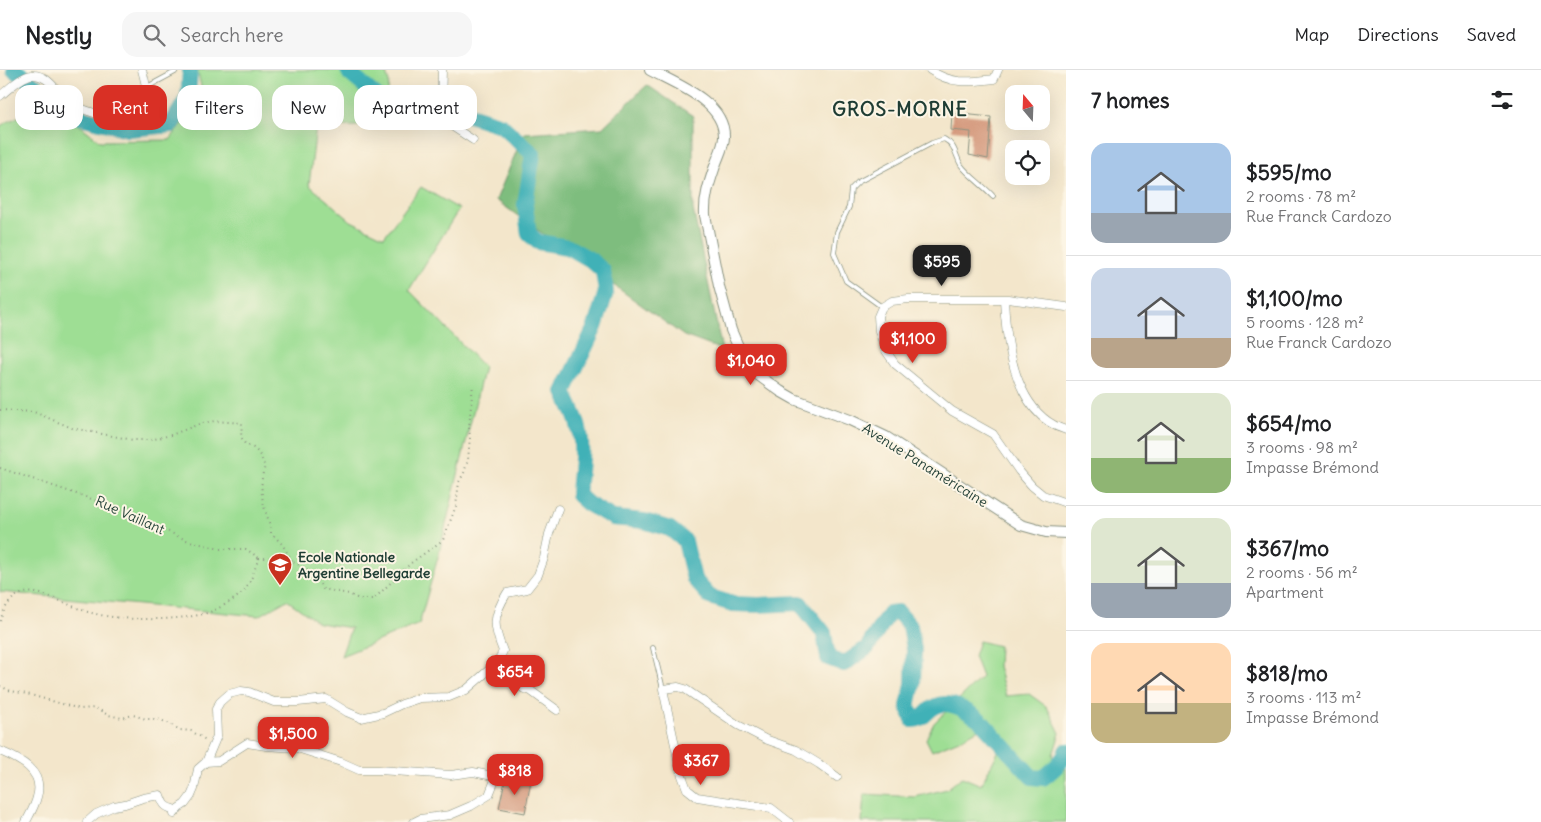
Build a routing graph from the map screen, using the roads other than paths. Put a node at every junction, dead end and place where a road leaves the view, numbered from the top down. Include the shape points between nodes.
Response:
1 (142, 70) edge
2 (176, 70) edge
3 (442, 70) edge
4 (650, 70) edge
5 (930, 70) edge
6 (998, 70) edge
7 (146, 85) edge
8 (152, 85) edge
9 (0, 96) edge
10 (93, 113) edge
11 (473, 140) dead end
12 (993, 196) dead end
13 (1006, 299) junction
14 (882, 307) junction
15 (1066, 307) edge
16 (1066, 430) edge
17 (1066, 503) edge
18 (558, 509) dead end
19 (1066, 533) edge
20 (653, 648) dead end
21 (500, 658) junction
22 (663, 689) junction
23 (557, 710) dead end
24 (0, 751) edge
25 (206, 762) junction
26 (837, 777) dead end
27 (26, 822) edge
28 (87, 822) edge
29 (414, 822) edge
30 (789, 822) edge

1 - 7 street
2 - 8 lane
3 - 11 street via 444,121
4 - 19 main road, Avenue Panaméricaine via 705,102 714,110 723,129 724,139 706,192 705,215 718,286 731,330 747,365 794,399 886,437 1021,525 1046,532
5 - 6 street via 950,81 966,82 994,79
9 - 10 street via 30,75 40,76 71,104
12 - 14 lane via 962,166 956,150 944,139 858,182 852,189 837,232 834,252 846,280
13 - 14 street via 908,299 892,301
13 - 15 street
13 - 16 street via 1013,368 1026,399 1044,418
14 - 17 street via 878,316 879,331 895,364 952,411 993,434 1019,471 1043,495
18 - 21 street via 538,575 527,589 507,593 500,604 496,632 503,651
20 - 22 lane
21 - 23 street via 514,681
21 - 25 street via 466,690 448,697 420,698 361,718 326,698 274,702 249,692 229,694 216,709 217,736
22 - 26 street via 678,687 686,690 738,725 796,750
22 - 30 street via 687,789 697,797 771,808
24 - 27 street via 25,763 34,772 38,796
25 - 28 street via 198,769 194,790 188,800 174,814 173,809 164,805 160,795 114,806
25 - 29 street via 219,761 247,743 297,748 359,770 450,775 473,772 492,776 495,780 489,795 470,806 450,815

